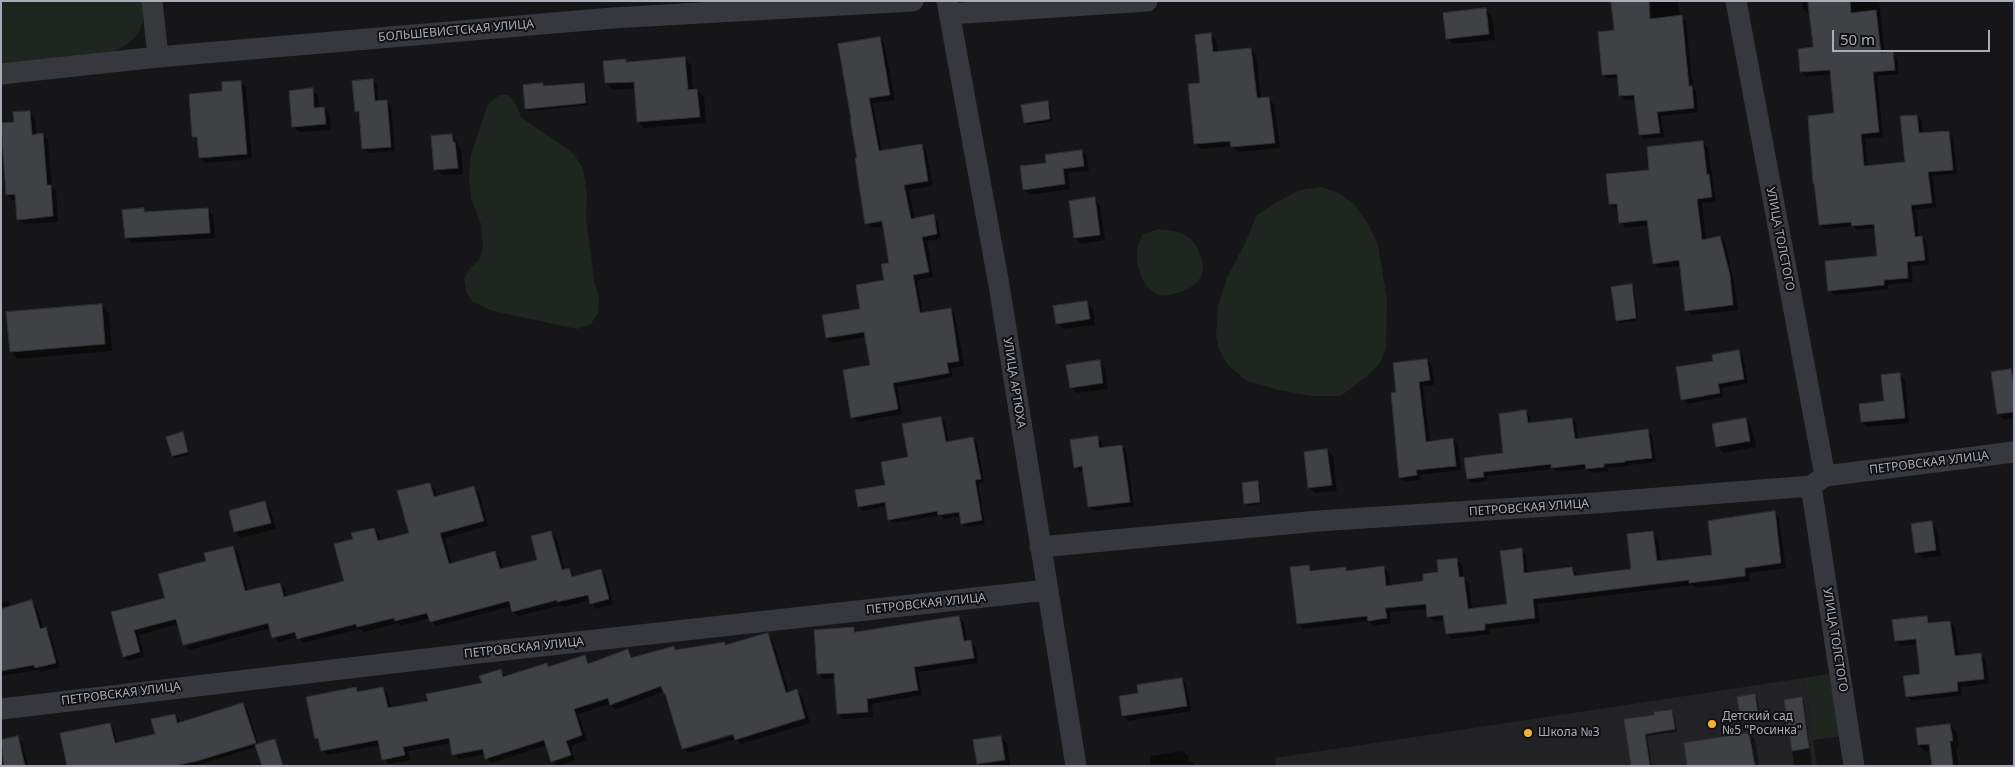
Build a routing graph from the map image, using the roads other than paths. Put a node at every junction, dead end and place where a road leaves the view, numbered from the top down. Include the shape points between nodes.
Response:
1 (152, 1) edge
2 (913, 1) edge
3 (1147, 1) edge
4 (1736, 1) edge
5 (948, 8) edge
6 (158, 57) junction
7 (1, 74) edge
8 (2014, 452) edge
9 (1818, 481) junction
10 (1040, 547) junction
11 (1046, 590) junction
12 (1, 709) edge
13 (1076, 766) edge
14 (1854, 766) edge

1 - 6 street
2 - 6 street, БОЛЬШЕВИСТСКАЯ УЛИЦА via 612,18
3 - 5 street
4 - 9 street, УЛИЦА ТОЛСТОГО
5 - 10 street, УЛИЦА АРТЮХА via 999,285
6 - 7 street, БОЛЬШЕВИСТСКАЯ УЛИЦА
8 - 9 street, ПЕТРОВСКАЯ УЛИЦА
9 - 10 street, ПЕТРОВСКАЯ УЛИЦА via 1595,503 1318,521
9 - 14 street, УЛИЦА ТОЛСТОГО
10 - 11 street, УЛИЦА АРТЮХА
11 - 12 street, ПЕТРОВСКАЯ УЛИЦА
11 - 13 street, УЛИЦА АРТЮХА

